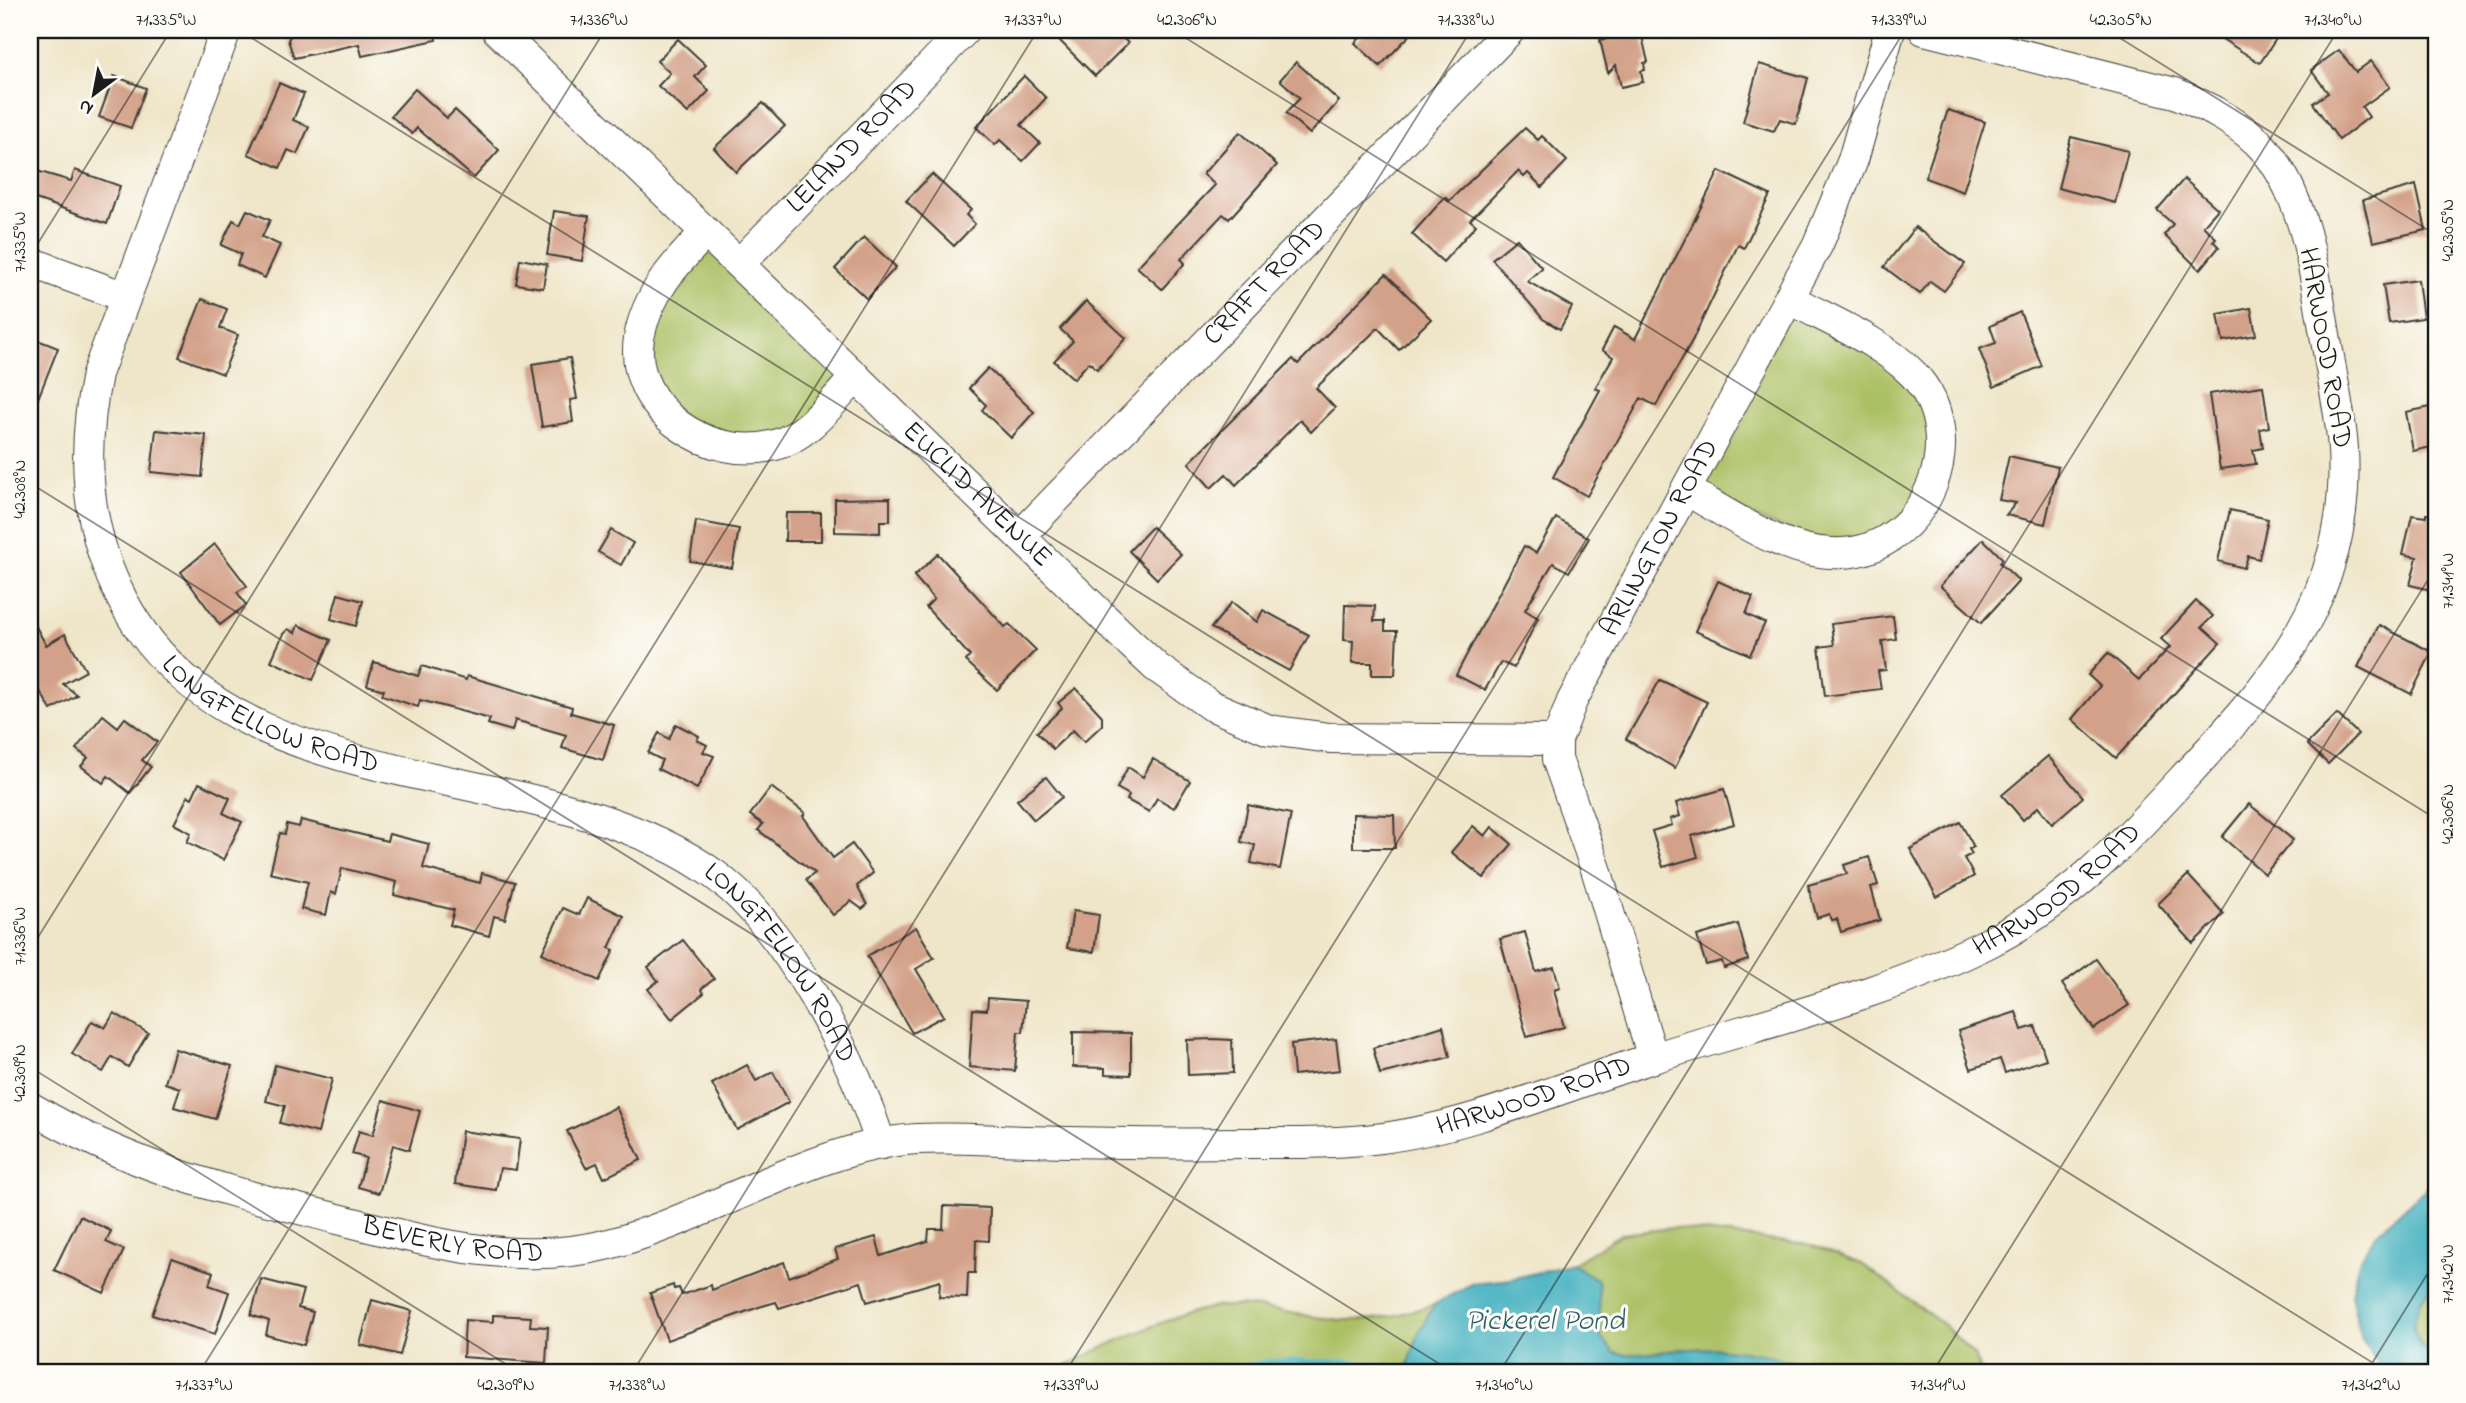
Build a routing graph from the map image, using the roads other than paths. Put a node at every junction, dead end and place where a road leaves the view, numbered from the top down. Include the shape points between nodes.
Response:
1 (226, 30) edge
2 (497, 30) edge
3 (965, 30) edge
4 (1510, 30) edge
5 (1890, 30) edge
6 (1924, 30) edge
7 (706, 232) junction
8 (30, 262) edge
9 (739, 264) junction
10 (125, 297) junction
11 (1790, 299) junction
12 (856, 377) junction
13 (1686, 490) junction
14 (1020, 536) junction
15 (1557, 740) junction
16 (1653, 1058) junction
17 (30, 1107) edge
18 (881, 1144) junction

1 - 10 street, LONGFELLOW ROAD
2 - 7 street, EUCLID AVENUE
3 - 9 street, LELAND ROAD
4 - 14 street, CRAFT ROAD
5 - 11 street, ARLINGTON ROAD via 1853,160
6 - 16 street, HARWOOD ROAD via 2175,93 2239,126 2265,151 2285,181 2302,228 2341,421 2343,494 2328,571 2296,643 2252,705 2114,853 2050,906 1982,946 1931,968
7 - 9 street, EUCLID AVENUE
7 - 12 street via 654,293 639,340 643,376 666,415 706,441 752,449 777,445 818,417
8 - 10 street
9 - 12 street, EUCLID AVENUE
10 - 18 street, LONGFELLOW ROAD via 97,374 89,414 86,478 99,545 111,578 147,639 170,667 219,706 279,736 584,815 654,840 715,875 766,923 789,956 850,1065
11 - 13 street, ARLINGTON ROAD
11 - 13 street via 1895,359 1926,390 1935,410 1938,457 1933,485 1921,508 1890,540 1843,553 1819,552 1776,539
12 - 14 street, EUCLID AVENUE
13 - 15 street, ARLINGTON ROAD via 1572,701
14 - 15 street, EUCLID AVENUE via 1156,667 1240,720 1269,730 1330,738
15 - 16 street, ARLINGTON ROAD via 1562,778 1596,869
16 - 18 street, HARWOOD ROAD via 1433,1128 1351,1142 1145,1144 944,1139
17 - 18 street, BEVERLY ROAD via 96,1145 186,1179 436,1244 506,1253 542,1254 608,1244

